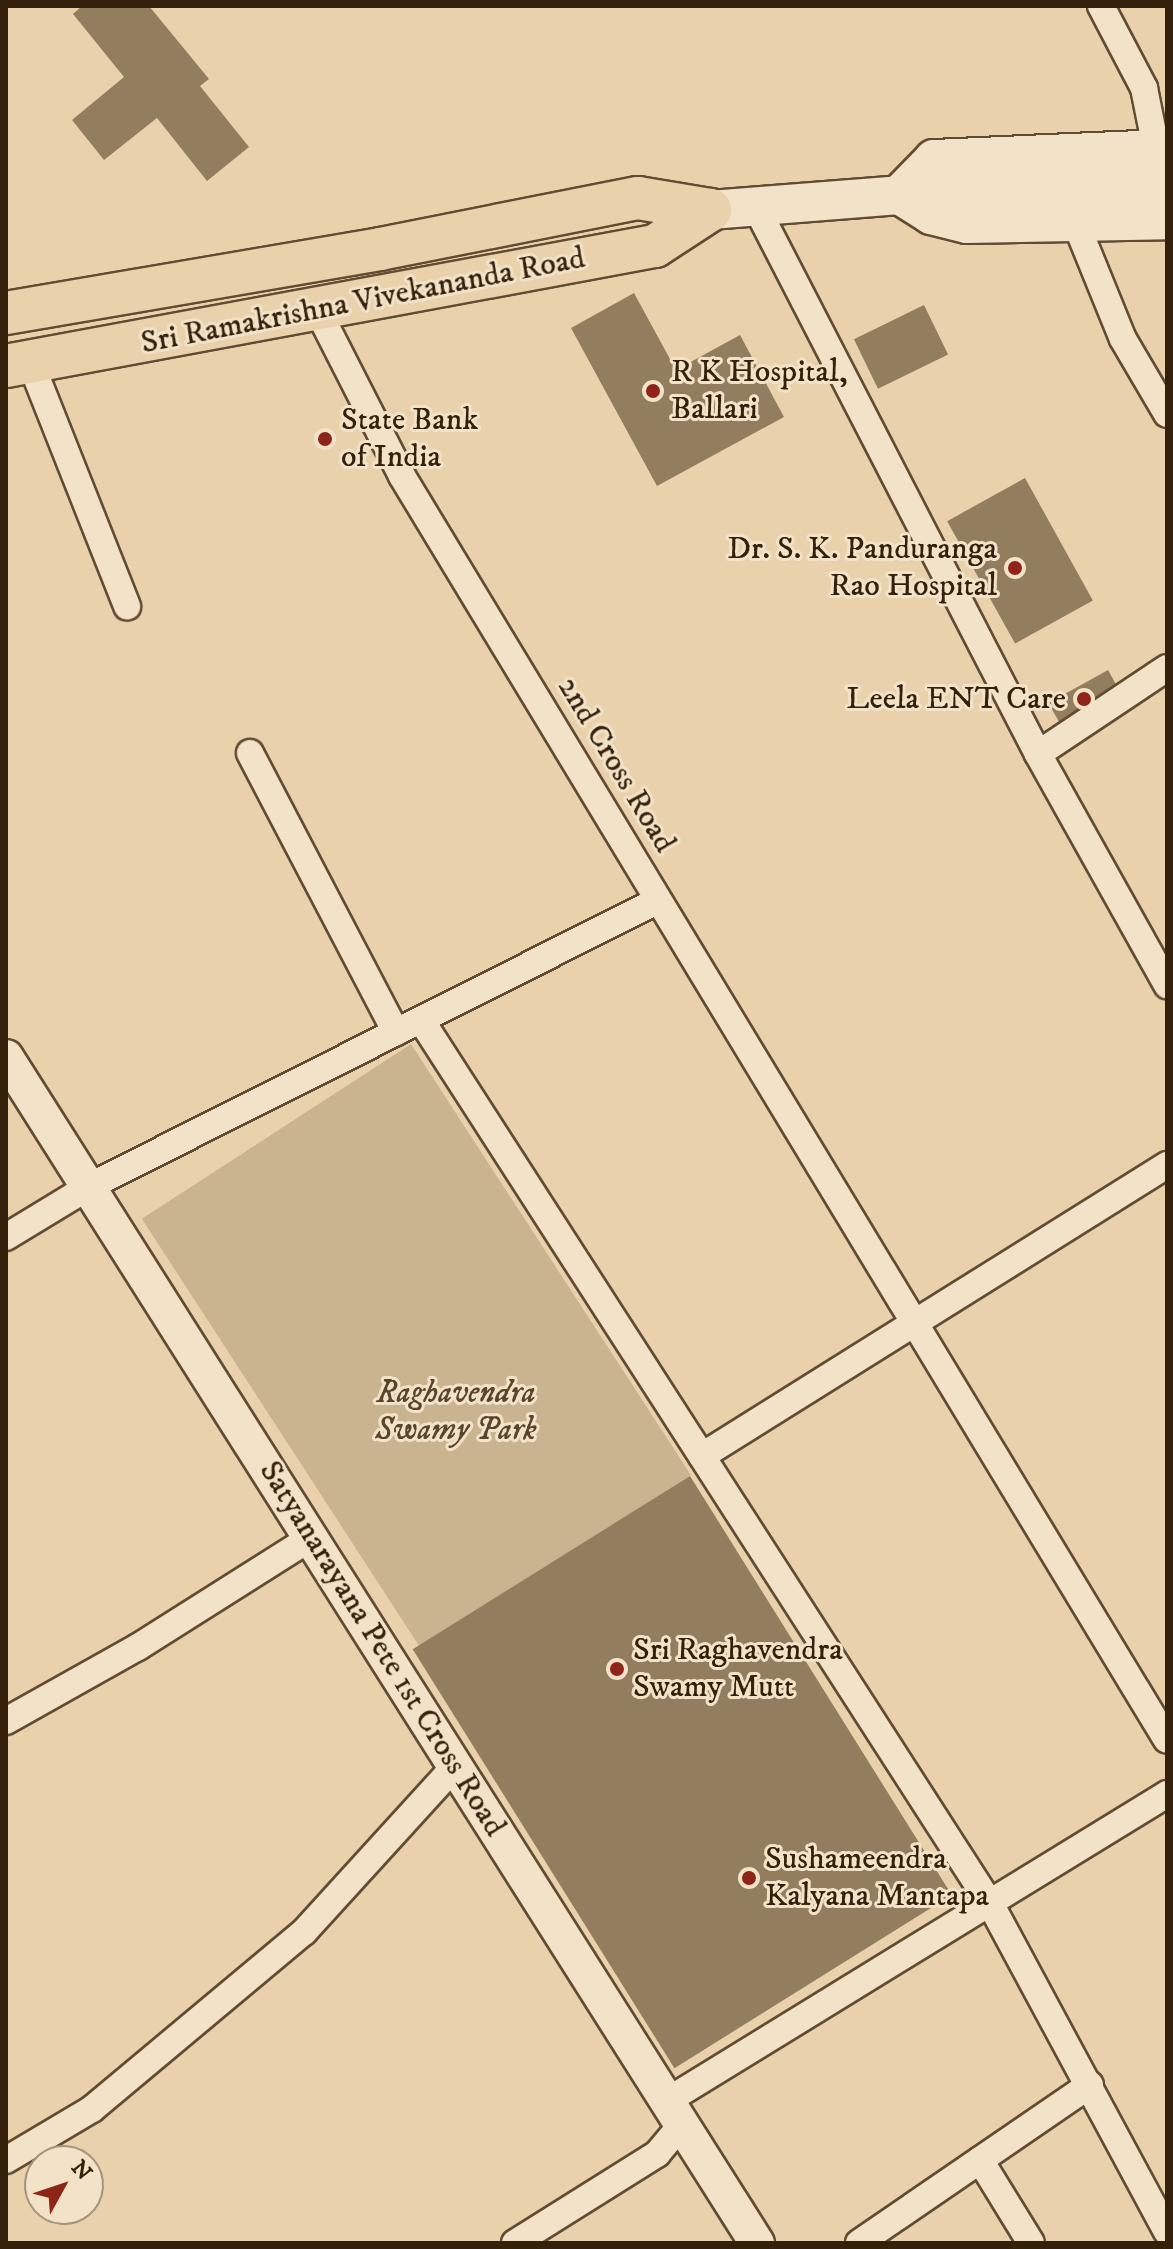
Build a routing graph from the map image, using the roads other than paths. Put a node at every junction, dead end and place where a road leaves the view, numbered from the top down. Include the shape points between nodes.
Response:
1 (1101, 6) edge
2 (1161, 149) edge
3 (1167, 186) edge
4 (899, 195) junction
5 (755, 205) junction
6 (710, 210) junction
7 (1167, 220) edge
8 (1075, 221) junction
9 (318, 311) junction
10 (6, 313) edge
11 (18, 364) edge
12 (1167, 414) edge
13 (127, 606) dead end
14 (1167, 668) edge
15 (250, 753) dead end
16 (1038, 754) junction
17 (657, 901) junction
18 (1167, 985) edge
19 (421, 1020) junction
20 (396, 1032) junction
21 (6, 1057) edge
22 (1167, 1165) edge
23 (90, 1186) junction
24 (6, 1237) edge
25 (913, 1326) junction
26 (702, 1456) junction
27 (312, 1537) junction
28 (6, 1721) edge
29 (1167, 1740) edge
30 (456, 1765) junction
31 (1167, 1794) edge
32 (991, 1905) junction
33 (1090, 2085) junction
34 (674, 2112) junction
35 (6, 2160) edge
36 (980, 2160) junction
37 (1167, 2232) edge
38 (751, 2241) edge
39 (515, 2243) edge
40 (859, 2243) edge
41 (1031, 2243) edge

1 - 2 street via 1144,88
2 - 4 main road via 934,159
3 - 4 main road, Sri Ramakrishna Vivekananda Road
4 - 5 main road, Sri Ramakrishna Vivekananda Road
4 - 8 main road via 949,221
5 - 6 main road, Sri Ramakrishna Vivekananda Road
5 - 16 street
6 - 9 main road, Sri Ramakrishna Vivekananda Road via 655,246
6 - 10 main road, Sri Ramakrishna Vivekananda Road via 638,198
7 - 8 main road
8 - 12 street via 1123,339
9 - 11 main road, Sri Ramakrishna Vivekananda Road
9 - 17 street, 2nd Cross Road via 402,476
11 - 13 street
14 - 16 street
15 - 20 street
16 - 18 street
17 - 19 street
17 - 25 street, 2nd Cross Road
19 - 20 street
19 - 26 street
20 - 23 street
21 - 23 street, Satyanarayana Pete 1st Cross Road
22 - 25 street
23 - 24 street
23 - 27 street, Satyanarayana Pete 1st Cross Road
25 - 26 street
25 - 29 street, 2nd Cross Road
26 - 32 street
27 - 28 street via 138,1647
27 - 30 street, Satyanarayana Pete 1st Cross Road
30 - 34 street, Satyanarayana Pete 1st Cross Road
30 - 35 street via 304,1932 92,2109
31 - 32 street
32 - 33 street
32 - 34 street
33 - 36 street
33 - 37 street
34 - 38 street, Satyanarayana Pete 1st Cross Road
34 - 39 street via 657,2154
36 - 40 street
36 - 41 street

